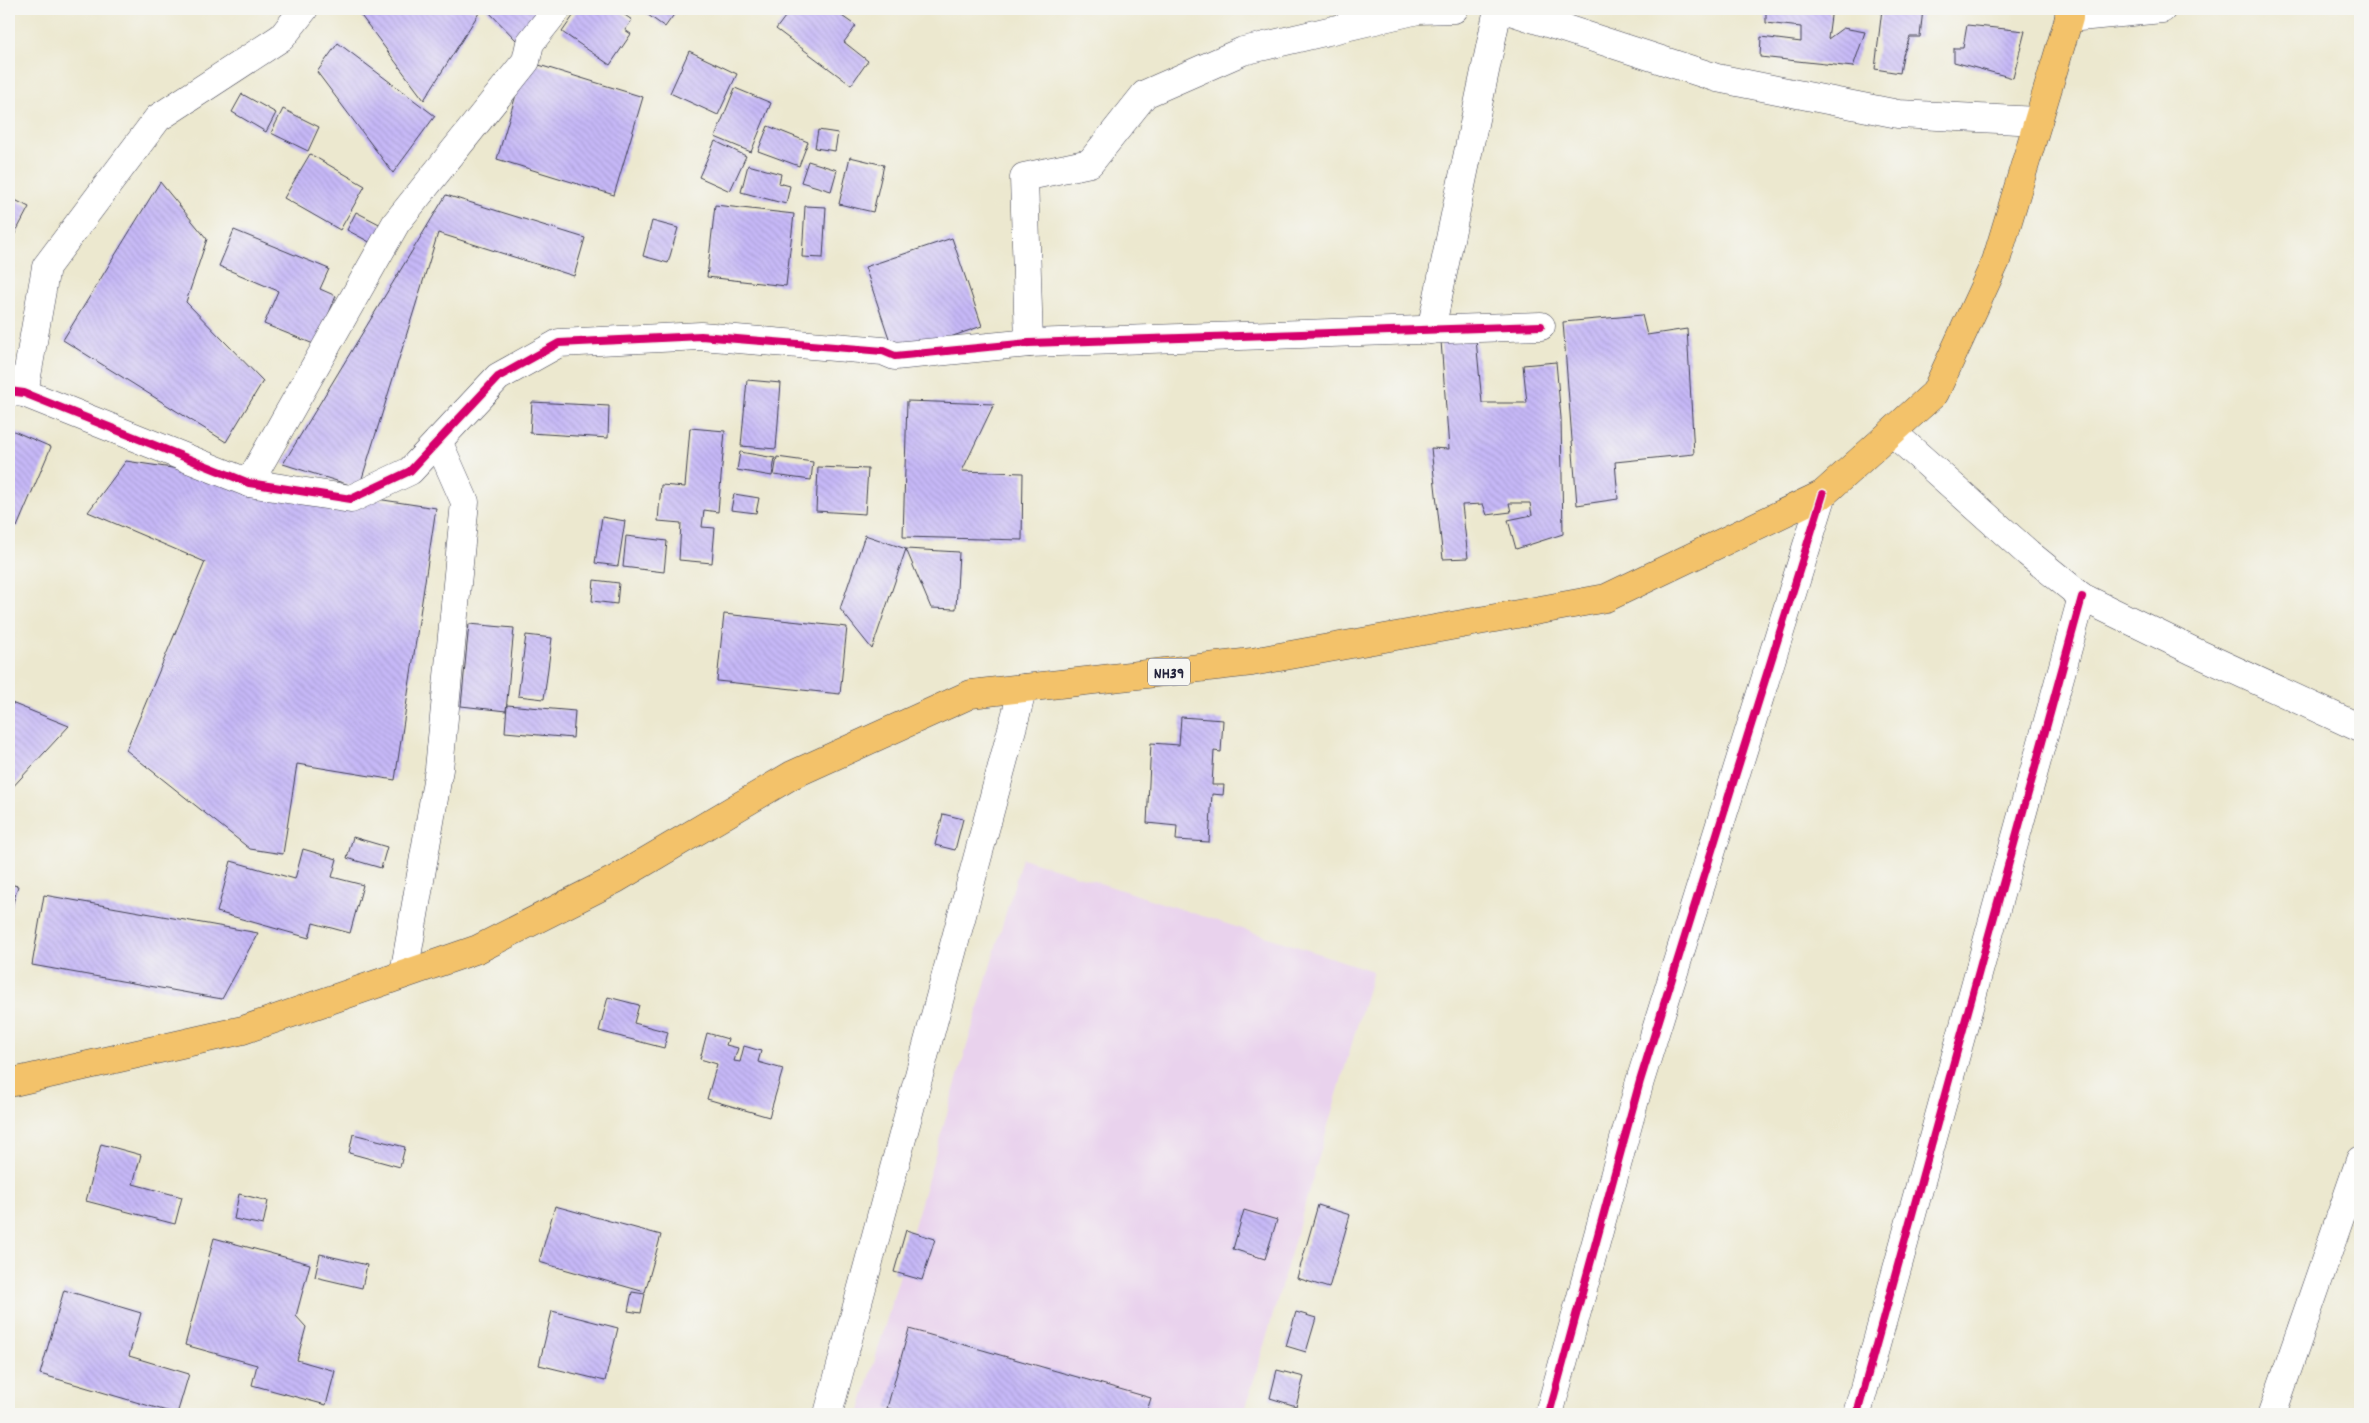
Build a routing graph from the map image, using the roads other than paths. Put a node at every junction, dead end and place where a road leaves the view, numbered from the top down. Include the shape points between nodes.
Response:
1 (304, 9) edge
2 (556, 9) edge
3 (1454, 9) edge
4 (1498, 9) edge
5 (1504, 9) edge
6 (2162, 9) edge
7 (2069, 13) edge
8 (2038, 121) junction
9 (1541, 326) dead end
10 (1431, 330) junction
11 (1029, 343) junction
12 (16, 392) edge
13 (1892, 432) junction
14 (438, 441) junction
15 (249, 483) junction
16 (1823, 494) junction
17 (2082, 598) junction
18 (1022, 688) junction
19 (2360, 728) edge
20 (404, 974) junction
21 (9, 1083) edge
22 (2360, 1160) edge
23 (828, 1414) edge
24 (1549, 1414) edge
25 (1857, 1414) edge
26 (2272, 1414) edge

1 - 12 street via 282,38 158,118 46,267
2 - 15 street via 530,43 526,61 396,223
3 - 11 street via 1418,10 1243,51 1145,94 1090,163 1024,177
4 - 10 street
5 - 8 street via 1726,80 1898,114
6 - 7 street
7 - 8 main road, NH39
8 - 13 main road, NH39 via 1996,261 1935,394
9 - 10 street
10 - 11 street
11 - 14 street via 895,356 883,351 701,336 559,343 498,377
12 - 15 street
13 - 16 main road, NH39
13 - 17 street
14 - 15 street via 410,471 351,499
14 - 20 street via 465,502 439,769
16 - 18 main road, NH39 via 1606,598 1252,662
16 - 24 street via 1640,1082
17 - 19 street
17 - 25 street
18 - 20 main road, NH39 via 971,694 792,775 616,879 478,949
18 - 23 street
20 - 21 main road, NH39 via 243,1030
22 - 26 street

